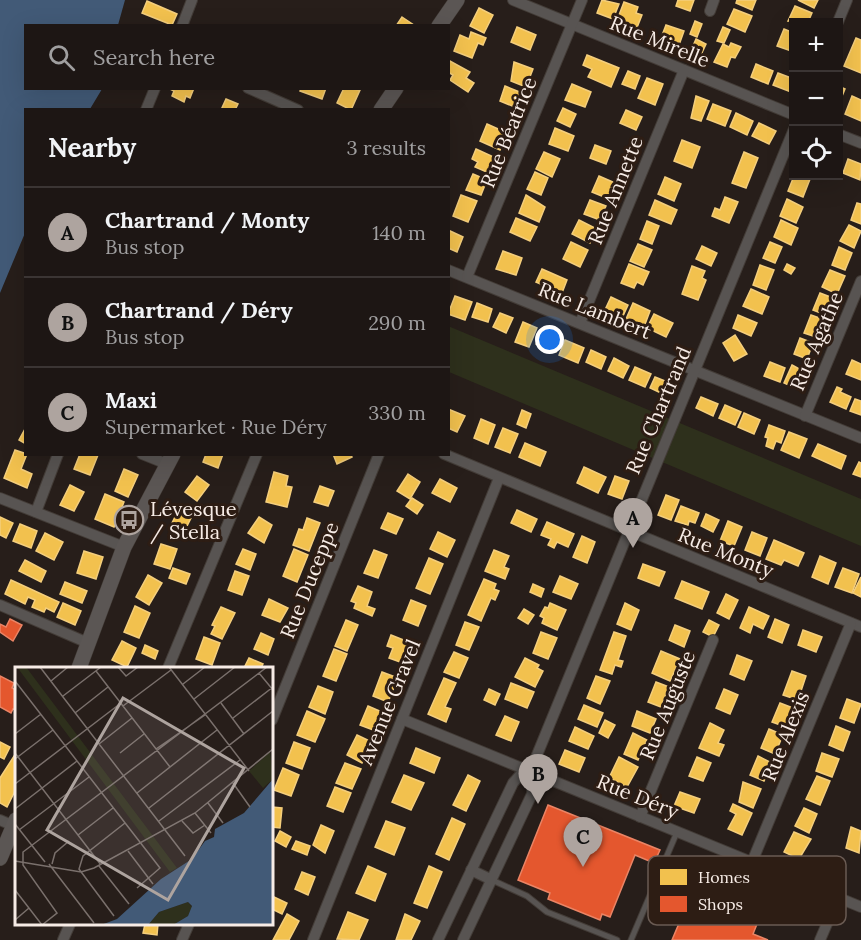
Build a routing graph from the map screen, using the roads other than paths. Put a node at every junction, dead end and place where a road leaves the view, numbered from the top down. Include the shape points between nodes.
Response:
1 (192, 0) edge
2 (457, 0) edge
3 (513, 0) edge
4 (582, 0) edge
5 (714, 0) edge
6 (847, 0) edge
7 (710, 11) dead end
8 (840, 18) edge
9 (183, 24) edge
10 (440, 24) edge
11 (572, 24) junction
12 (684, 70) junction
13 (154, 90) edge
14 (253, 90) edge
15 (395, 90) edge
16 (147, 108) edge
17 (293, 108) edge
18 (382, 108) edge
19 (789, 114) edge
20 (843, 136) edge
21 (789, 141) edge
22 (861, 143) edge
23 (450, 271) edge
24 (468, 278) junction
25 (861, 281) edge
26 (580, 323) junction
27 (694, 370) junction
28 (805, 416) junction
29 (861, 438) edge
30 (57, 456) edge
31 (153, 456) edge
32 (256, 456) edge
33 (378, 456) edge
34 (449, 456) edge
35 (170, 459) edge
36 (500, 478) junction
37 (0, 498) edge
38 (36, 512) junction
39 (627, 530) junction
40 (124, 547) junction
41 (0, 605) edge
42 (856, 625) edge
43 (713, 640) dead end
44 (88, 643) junction
45 (80, 667) edge
46 (169, 667) edge
47 (273, 718) edge
48 (402, 719) junction
49 (530, 772) junction
50 (640, 817) junction
51 (10, 822) edge
52 (677, 832) junction
53 (667, 856) edge
54 (737, 856) edge
55 (755, 856) edge
56 (0, 858) edge
57 (471, 870) junction
58 (492, 880) junction
59 (648, 900) edge
60 (846, 901) edge
61 (861, 907) edge
62 (70, 925) edge
63 (189, 925) edge
64 (826, 925) edge
65 (63, 940) edge
66 (182, 940) edge
67 (313, 940) edge
68 (438, 940) edge
69 (463, 940) edge
70 (617, 940) edge
71 (631, 940) edge
72 (820, 940) edge

1 - 9 street
2 - 10 street
3 - 11 street, Rue Mirelle
4 - 11 street, Rue Béatrice
5 - 7 street
6 - 8 street
11 - 12 street, Rue Mirelle
11 - 24 street, Rue Béatrice
12 - 19 street, Rue Mirelle
12 - 26 street, Rue Annette
13 - 16 street
14 - 17 street
15 - 18 street
20 - 22 street
21 - 27 street, Rue Chartrand
23 - 24 street, Rue Lambert
24 - 26 street, Rue Lambert
25 - 28 street, Rue Agathe
26 - 27 street, Rue Lambert
27 - 28 street, Rue Lambert
27 - 39 street, Rue Chartrand
28 - 29 street, Rue Lambert
30 - 38 street
31 - 35 street
32 - 46 street
33 - 47 street, Rue Duceppe
34 - 36 street, Rue Monty
35 - 40 street
36 - 39 street, Rue Monty
36 - 48 street, Avenue Gravel
37 - 38 street
38 - 40 street
39 - 42 street, Rue Monty
39 - 49 street, Rue Chartrand
40 - 44 street
41 - 44 street
42 - 55 street, Rue Alexis
43 - 50 street, Rue Auguste
44 - 45 street
48 - 49 street, Rue Déry
48 - 67 street, Avenue Gravel
49 - 50 street, Rue Déry
49 - 57 street, Rue Chartrand via 521,774 513,783
49 - 58 street, Rue Chartrand via 532,794
50 - 52 street, Rue Déry
51 - 56 street
52 - 53 lane
52 - 54 street, Rue Déry
57 - 58 street
57 - 68 street, Rue Chartrand
58 - 69 street, Rue Chartrand
58 - 70 lane via 527,896 547,912
59 - 71 lane
60 - 61 street, Rue Déry
62 - 65 street
63 - 66 street
64 - 72 street

